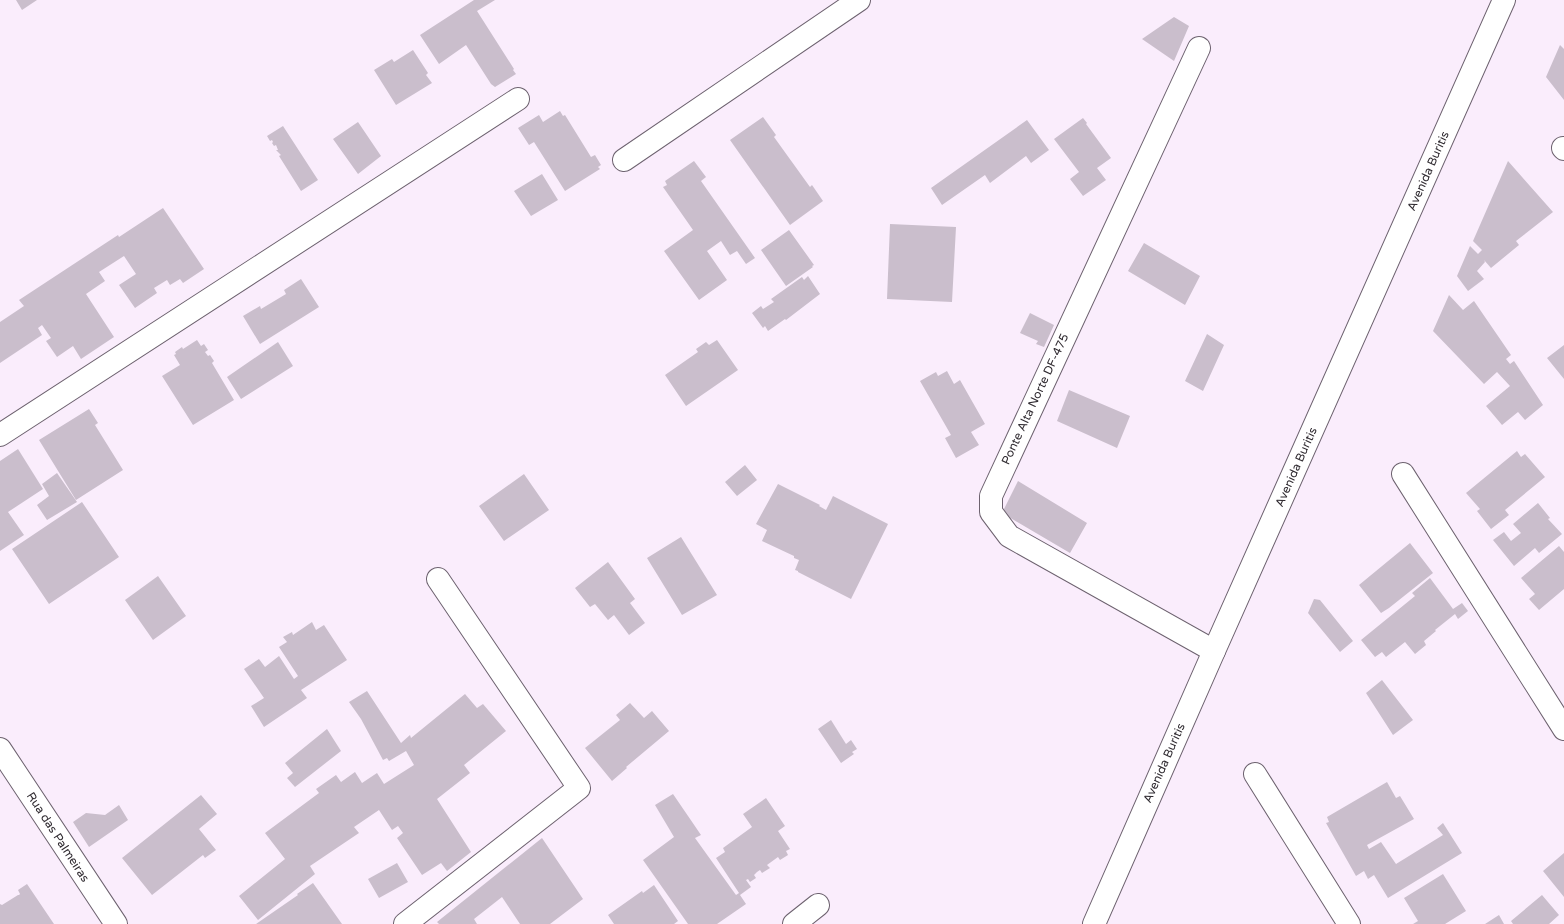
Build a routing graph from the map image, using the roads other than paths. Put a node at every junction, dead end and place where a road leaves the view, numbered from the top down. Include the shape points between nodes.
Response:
1 (858, 0) edge
2 (1499, 3) edge
3 (1199, 48) dead end
4 (518, 99) dead end
5 (624, 160) dead end
6 (0, 435) edge
7 (1403, 474) dead end
8 (438, 579) dead end
9 (1214, 651) junction
10 (1564, 729) edge
11 (0, 749) edge
12 (1255, 774) dead end
13 (818, 905) dead end
14 (116, 924) edge
15 (405, 924) edge
16 (794, 924) edge
17 (1094, 924) edge
18 (1349, 924) edge

1 - 5 street
2 - 9 street, Avenida Buritis
3 - 9 street, Ponte Alta Norte DF-475 via 991,496 991,512 1010,536
4 - 6 street
7 - 10 street
8 - 15 street via 579,788
9 - 17 street, Avenida Buritis
11 - 14 street, Rua das Palmeiras
12 - 18 street
13 - 16 street

